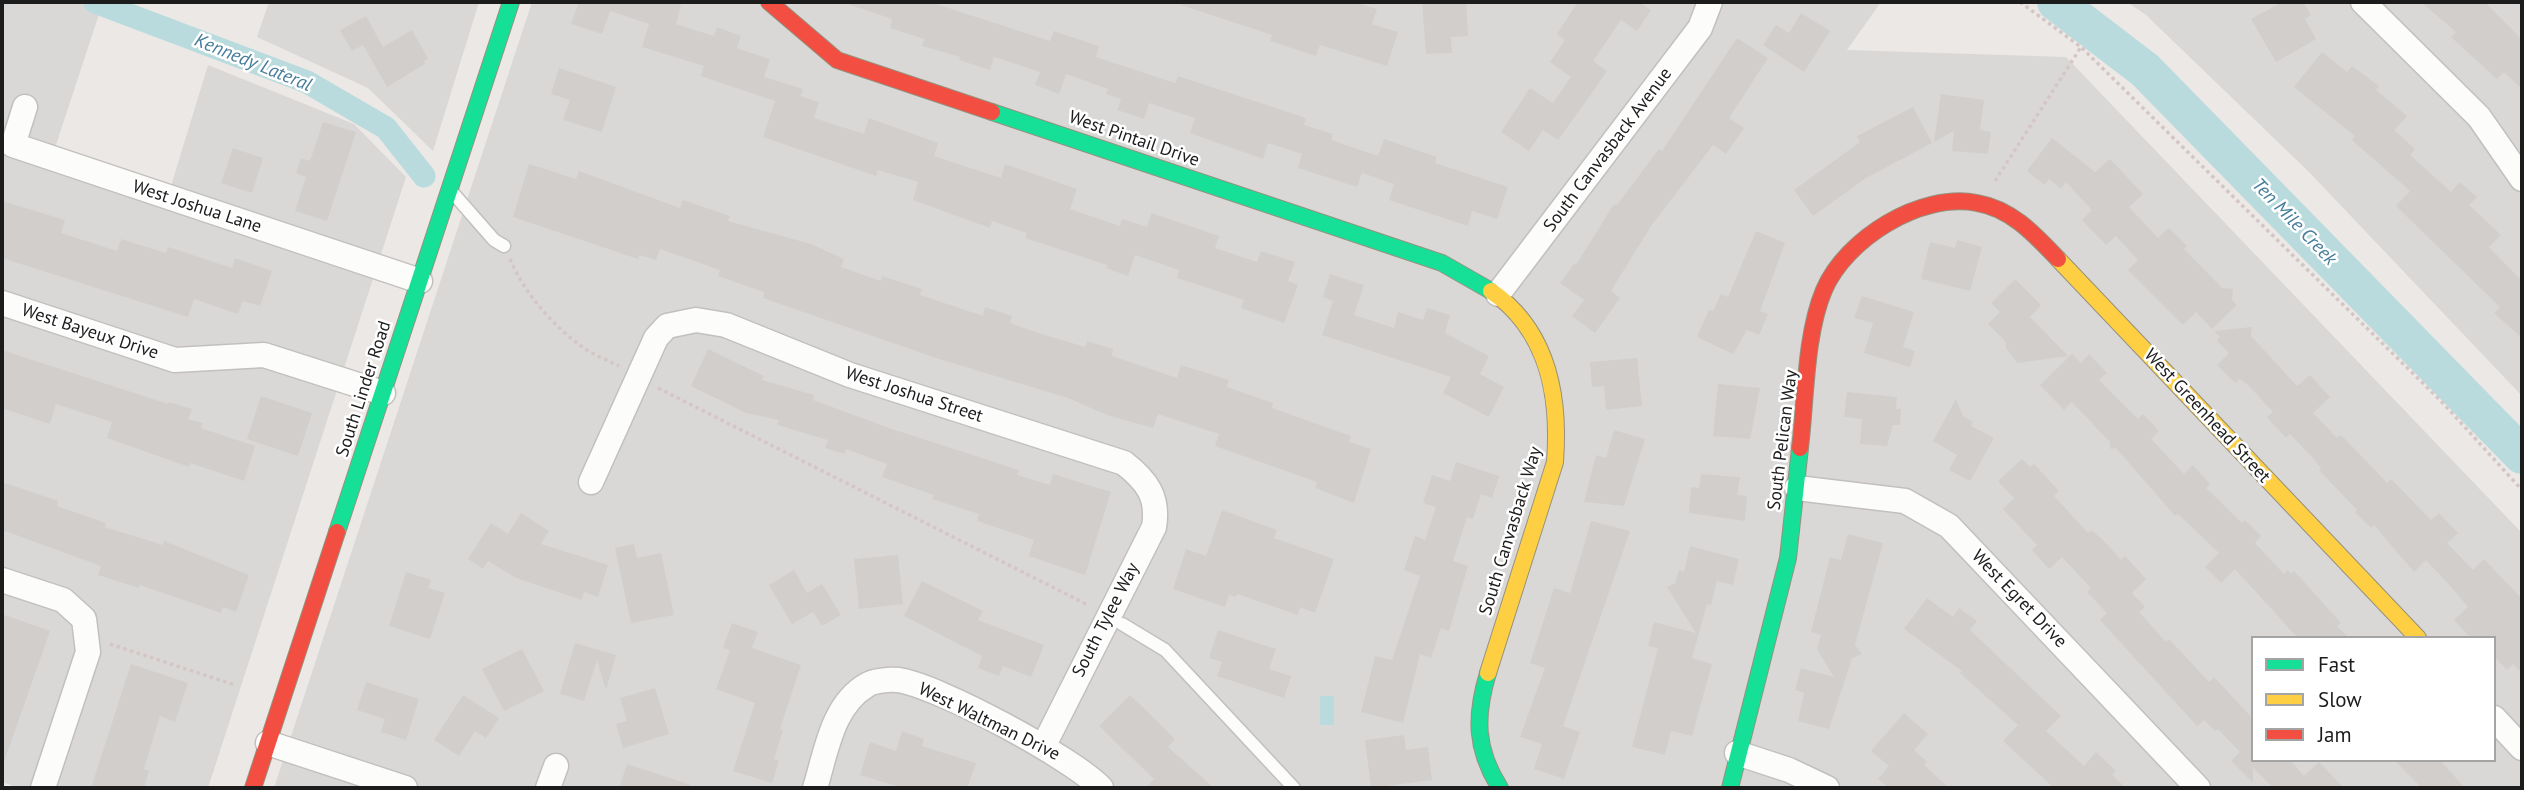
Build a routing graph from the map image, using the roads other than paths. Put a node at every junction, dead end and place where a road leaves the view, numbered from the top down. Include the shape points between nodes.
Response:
1 (511, 2) edge
2 (769, 2) edge
3 (1710, 2) edge
4 (2363, 2) edge
5 (25, 107) dead end
6 (2522, 179) edge
7 (450, 189) junction
8 (1989, 204) joint
9 (504, 246) road end
10 (420, 281) junction
11 (1499, 294) junction
12 (2, 303) edge
13 (383, 393) junction
14 (591, 482) dead end
15 (1797, 488) junction
16 (1152, 491) joint
17 (2, 580) edge
18 (1122, 624) dead end
19 (2416, 636) edge
20 (2496, 720) edge
21 (268, 743) junction
22 (1042, 747) junction
23 (2522, 748) edge
24 (1737, 753) junction
25 (43, 788) edge
26 (253, 788) edge
27 (405, 788) edge
28 (815, 788) edge
29 (1101, 788) edge
30 (1294, 788) edge
31 (1500, 788) edge
32 (1730, 788) edge
33 (1827, 788) edge
34 (2198, 788) edge

1 - 7 street, South Linder Road
2 - 11 street, West Pintail Drive via 837,60 1442,262
3 - 11 street, South Canvasback Avenue via 1700,28
4 - 6 street via 2479,117
5 - 10 street, West Joshua Lane via 13,145
7 - 9 lane
7 - 10 street, South Linder Road
8 - 15 street, South Pelican Way via 1940,201 1917,208 1867,237 1832,272 1815,319
8 - 19 street, West Greenhead Street via 2031,230
10 - 13 street, South Linder Road
11 - 31 street, South Canvasback Way via 1538,341 1559,412 1555,462 1478,706 1483,755
12 - 13 street, West Bayeux Drive via 175,360 264,355
13 - 21 street, South Linder Road
14 - 16 street, West Joshua Street via 648,352 667,326 696,320 726,325 850,375 1124,463
15 - 24 street, South Pelican Way via 1788,558
15 - 34 street, West Egret Drive via 1905,501 1949,526
16 - 22 street, South Tylee Way via 1157,510 1154,527
17 - 25 street via 63,600 84,619 88,652
18 - 30 lane via 1165,650
20 - 23 street
21 - 26 street, South Linder Road
21 - 27 street
22 - 28 street, West Waltman Drive via 922,686 896,679 869,683 848,700 836,722
22 - 29 street, West Waltman Drive
24 - 32 street, South Pelican Way
24 - 33 street

